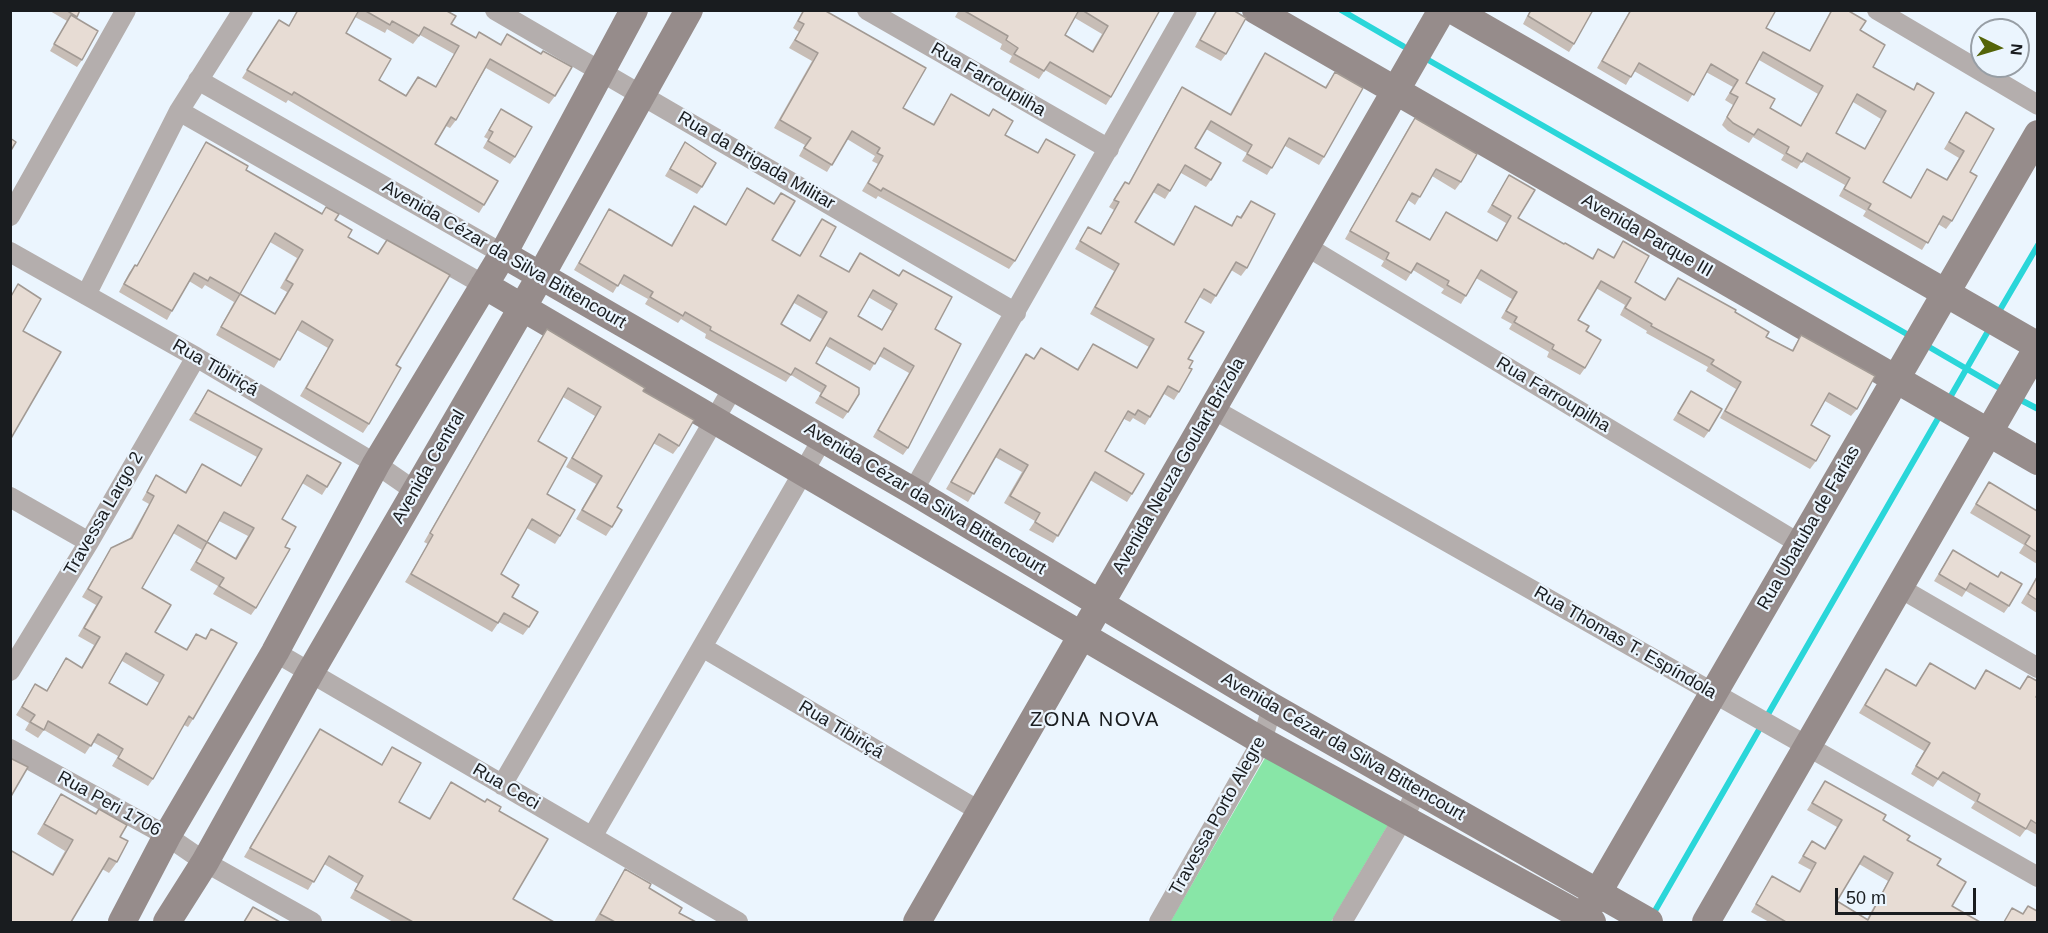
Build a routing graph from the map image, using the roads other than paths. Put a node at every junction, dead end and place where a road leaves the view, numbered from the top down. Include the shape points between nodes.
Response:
1 (126, 10) edge
2 (243, 10) edge
3 (495, 10) edge
4 (634, 10) edge
5 (689, 10) edge
6 (867, 10) edge
7 (1187, 10) edge
8 (1256, 10) edge
9 (1442, 10) edge
10 (1453, 10) edge
11 (1877, 10) edge
12 (599, 71) junction
13 (198, 80) junction
14 (1395, 91) junction
15 (642, 95) junction
16 (2037, 105) edge
17 (179, 111) junction
18 (2037, 134) edge
19 (1109, 149) junction
20 (10, 216) edge
21 (1306, 246) junction
22 (10, 252) edge
23 (503, 254) junction
24 (540, 277) junction
25 (484, 285) junction
26 (86, 295) junction
27 (1947, 304) junction
28 (521, 307) junction
29 (1016, 313) junction
30 (2034, 353) edge
31 (196, 357) junction
32 (1895, 379) junction
33 (734, 386) junction
34 (1213, 409) junction
35 (713, 420) junction
36 (1996, 420) junction
37 (823, 438) junction
38 (2037, 461) edge
39 (376, 464) junction
40 (803, 472) junction
41 (913, 490) junction
42 (415, 491) junction
43 (10, 497) edge
44 (89, 542) junction
45 (1800, 544) junction
46 (1899, 588) junction
47 (1100, 605) junction
48 (1083, 635) junction
49 (702, 647) junction
50 (274, 652) junction
51 (2037, 668) edge
52 (10, 671) edge
53 (310, 673) junction
54 (1723, 699) junction
55 (1272, 707) junction
56 (1262, 741) junction
57 (1808, 747) junction
58 (10, 749) edge
59 (502, 785) junction
60 (1418, 788) junction
61 (981, 812) junction
62 (1404, 817) junction
63 (167, 836) junction
64 (592, 837) junction
65 (205, 862) junction
66 (2037, 877) edge
67 (1593, 912) edge
68 (122, 922) edge
69 (167, 922) edge
70 (312, 922) edge
71 (738, 922) edge
72 (917, 922) edge
73 (1159, 922) edge
74 (1342, 922) edge
75 (1649, 922) edge
76 (1706, 922) edge

1 - 20 street
2 - 13 street
3 - 12 street, Rua da Brigada Militar
4 - 12 street
5 - 15 street, Avenida Central
6 - 19 street, Rua Farroupilha
7 - 19 street
8 - 14 street, Avenida Parque III
9 - 14 street, Avenida Neuza Goulart Brizola
10 - 27 street
11 - 16 street
12 - 15 street, Rua da Brigada Militar
12 - 23 street
13 - 17 street
13 - 23 street, Avenida Cézar da Silva Bittencourt
14 - 21 street, Avenida Neuza Goulart Brizola
14 - 32 street, Avenida Parque III
15 - 24 street, Avenida Central
15 - 29 street, Rua da Brigada Militar
17 - 25 street, Avenida Cézar da Silva Bittencourt
17 - 26 street
18 - 27 street, Rua Ubatuba de Farias
19 - 29 street
21 - 34 street, Avenida Neuza Goulart Brizola
21 - 45 street, Rua Farroupilha
22 - 26 street, Rua Tibiriçá
23 - 24 street, Avenida Cézar da Silva Bittencourt
23 - 25 street
24 - 28 street, Avenida Central
24 - 33 street, Avenida Cézar da Silva Bittencourt
25 - 28 street, Avenida Cézar da Silva Bittencourt
25 - 39 street
26 - 31 street, Rua Tibiriçá
27 - 30 street via 2011,332
27 - 32 street, Rua Ubatuba de Farias via 1911,349
28 - 35 street, Avenida Cézar da Silva Bittencourt
28 - 42 street, Avenida Central
29 - 41 street
30 - 36 street
31 - 39 street, Rua Tibiriçá
31 - 44 street, Travessa Largo 2
32 - 36 street, Avenida Parque III via 1959,416
32 - 45 street, Rua Ubatuba de Farias
33 - 35 street
33 - 37 street, Avenida Cézar da Silva Bittencourt
34 - 47 street, Avenida Neuza Goulart Brizola
34 - 54 street, Rua Thomas T. Espíndola
35 - 40 street, Avenida Cézar da Silva Bittencourt
35 - 59 street
36 - 38 street, Avenida Parque III
36 - 46 street
37 - 40 street
37 - 41 street, Avenida Cézar da Silva Bittencourt
39 - 42 street, Rua Tibiriçá
39 - 50 street
40 - 48 street, Avenida Cézar da Silva Bittencourt
40 - 49 street
41 - 47 street, Avenida Cézar da Silva Bittencourt
42 - 53 street, Avenida Central
43 - 44 street
44 - 52 street, Travessa Largo 2
45 - 54 street, Rua Ubatuba de Farias
46 - 51 street
46 - 57 street
47 - 48 street, Avenida Neuza Goulart Brizola
47 - 55 street, Avenida Cézar da Silva Bittencourt
48 - 56 street, Avenida Cézar da Silva Bittencourt
48 - 61 street, Avenida Neuza Goulart Brizola
49 - 61 street, Rua Tibiriçá
49 - 64 street
50 - 53 street, Rua Ceci
50 - 63 street
53 - 59 street, Rua Ceci
53 - 65 street, Avenida Central
54 - 57 street, Rua Thomas T. Espíndola
54 - 67 street, Rua Ubatuba de Farias
55 - 56 street, Travessa Porto Alegre
55 - 60 street, Avenida Cézar da Silva Bittencourt
56 - 62 street, Avenida Cézar da Silva Bittencourt
56 - 73 street, Travessa Porto Alegre
57 - 66 street, Rua Thomas T. Espíndola
57 - 76 street
58 - 63 street, Rua Peri 1706
59 - 64 street, Rua Ceci
60 - 62 street
60 - 67 street, Avenida Cézar da Silva Bittencourt
61 - 72 street, Avenida Neuza Goulart Brizola
62 - 67 street, Avenida Cézar da Silva Bittencourt
62 - 74 street
63 - 65 street, Rua Peri 1706
63 - 68 street
64 - 71 street, Rua Ceci
65 - 69 street, Avenida Central
65 - 70 street, Rua Peri 1706
67 - 75 street, Avenida Cézar da Silva Bittencourt

